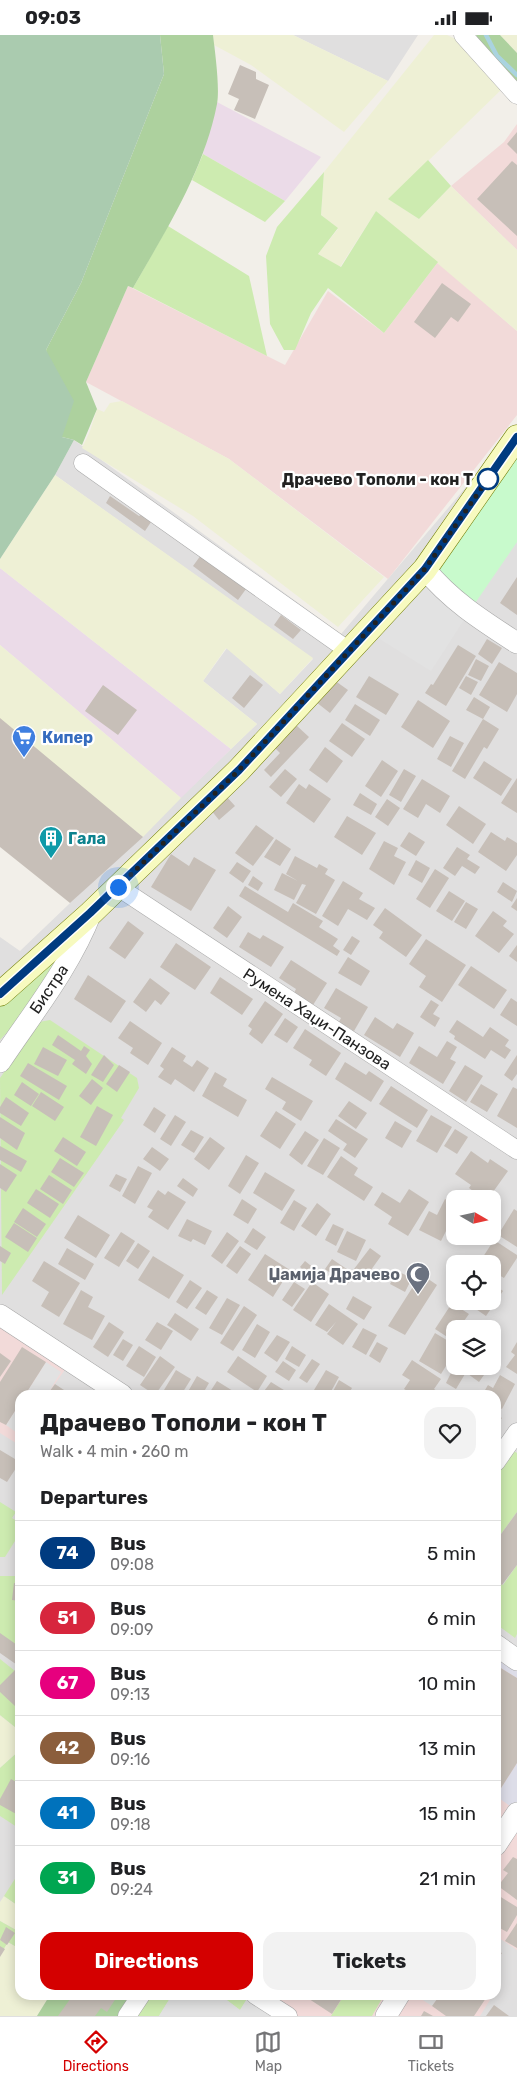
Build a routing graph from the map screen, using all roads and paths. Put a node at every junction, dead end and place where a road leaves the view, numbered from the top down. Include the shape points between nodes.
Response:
1 (463, 35) edge
2 (517, 95) edge
3 (517, 437) edge
4 (83, 463) dead end
5 (485, 483) junction
6 (425, 569) junction
7 (440, 588) junction
8 (517, 643) edge
9 (349, 651) junction
10 (118, 887) junction
11 (90, 913) junction
12 (0, 994) edge
13 (0, 1062) edge
14 (517, 1150) edge
15 (0, 1315) edge
16 (114, 1390) edge
17 (517, 1432) edge
18 (501, 1455) edge
19 (501, 1648) edge
20 (517, 1659) edge
21 (517, 1813) edge
22 (501, 1837) edge
23 (138, 2000) edge
24 (263, 2000) edge
25 (396, 2000) edge
26 (127, 2016) edge
27 (288, 2016) edge
28 (386, 2016) edge

1 - 2 street
3 - 5 main road
4 - 9 street
5 - 6 main road
5 - 7 street via 481,502 444,557 439,574
6 - 7 street
6 - 9 main road
7 - 8 street via 469,612
9 - 10 main road via 239,770
10 - 11 main road
10 - 14 street, Румена Хаџи-Панзова
11 - 12 main road
11 - 13 street, Бистра via 81,938 66,963
15 - 16 street
17 - 18 street
19 - 20 street
21 - 22 street
23 - 26 street
24 - 27 street
25 - 28 street

